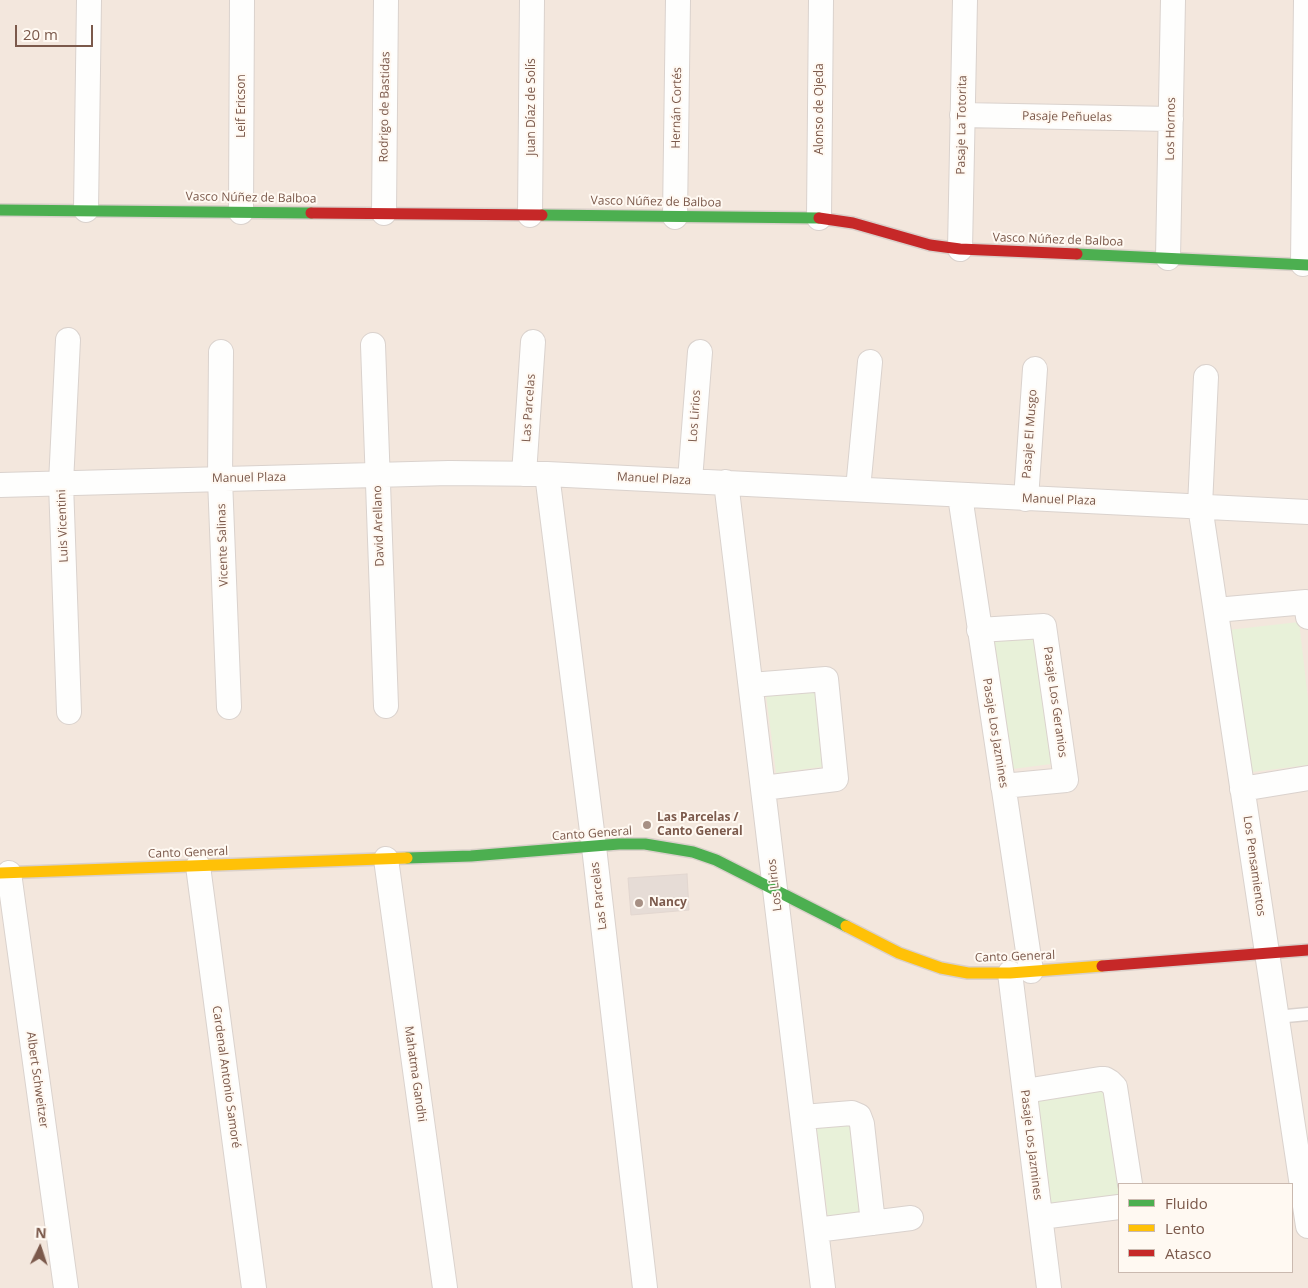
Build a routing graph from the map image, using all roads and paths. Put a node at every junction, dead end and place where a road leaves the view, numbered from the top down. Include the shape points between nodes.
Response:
1 (89, 0) edge
2 (242, 0) edge
3 (386, 0) edge
4 (532, 0) edge
5 (678, 0) edge
6 (821, 0) edge
7 (965, 0) edge
8 (1173, 0) edge
9 (1306, 0) edge
10 (962, 115) junction
11 (1171, 119) junction
12 (0, 210) edge
13 (86, 210) junction
14 (241, 212) junction
15 (384, 213) junction
16 (530, 215) junction
17 (675, 216) junction
18 (819, 218) junction
19 (960, 249) junction
20 (1168, 258) junction
21 (1306, 264) edge
22 (68, 340) dead end
23 (533, 342) dead end
24 (373, 345) dead end
25 (221, 352) dead end
26 (700, 352) dead end
27 (870, 362) dead end
28 (1035, 369) dead end
29 (1206, 377) dead end
30 (377, 474) junction
31 (536, 474) junction
32 (220, 479) junction
33 (690, 480) junction
34 (726, 482) junction
35 (62, 483) junction
36 (0, 485) edge
37 (858, 489) junction
38 (960, 496) junction
39 (1026, 499) junction
40 (1200, 506) junction
41 (1308, 512) edge
42 (1216, 610) junction
43 (1308, 617) edge
44 (980, 630) junction
45 (751, 685) junction
46 (386, 706) dead end
47 (229, 707) dead end
48 (70, 712) dead end
49 (1308, 778) edge
50 (1003, 786) junction
51 (763, 788) junction
52 (1242, 789) junction
53 (594, 846) junction
54 (386, 859) junction
55 (198, 866) junction
56 (5, 873) edge
57 (776, 890) junction
58 (1308, 950) edge
59 (1266, 953) junction
60 (1020, 972) junction
61 (1308, 1014) edge
62 (1276, 1017) junction
63 (1025, 1091) junction
64 (803, 1117) junction
65 (1130, 1183) edge
66 (1118, 1207) edge
67 (911, 1218) dead end
68 (1041, 1218) junction
69 (873, 1223) junction
70 (1308, 1226) edge
71 (816, 1230) junction
72 (66, 1288) edge
73 (254, 1288) edge
74 (444, 1288) edge
75 (645, 1288) edge
76 (823, 1288) edge
77 (1049, 1288) edge

1 - 13 street
2 - 14 street, Leif Ericson
3 - 15 street, Rodrigo de Bastidas
4 - 16 street, Juan Díaz de Solís
5 - 17 street, Hernán Cortés
6 - 18 street, Alonso de Ojeda
7 - 10 street, Pasaje La Totorita
8 - 11 street, Los Hornos
9 - 21 street
10 - 11 street, Pasaje Peñuelas
10 - 19 street, Pasaje La Totorita
11 - 20 street, Los Hornos
12 - 13 street, Vasco Núñez de Balboa
13 - 14 street, Vasco Núñez de Balboa
14 - 15 street, Vasco Núñez de Balboa
15 - 16 street, Vasco Núñez de Balboa
16 - 17 street, Vasco Núñez de Balboa
17 - 18 street, Vasco Núñez de Balboa
18 - 19 street, Vasco Núñez de Balboa via 853,223 930,245
19 - 20 street, Vasco Núñez de Balboa
20 - 21 street, Vasco Núñez de Balboa
22 - 35 street, Luis Vicentini
23 - 31 street, Las Parcelas
24 - 30 street, David Arellano
25 - 32 street, Vicente Salinas
26 - 33 street, Los Lirios
27 - 37 street
28 - 39 street, Pasaje El Musgo
29 - 40 street, Los Pensamientos
30 - 31 street, Manuel Plaza
30 - 32 street, Manuel Plaza
30 - 46 street, David Arellano
31 - 33 street, Manuel Plaza
31 - 53 street, Las Parcelas
32 - 35 street, Manuel Plaza
32 - 47 street, Vicente Salinas
33 - 34 street, Manuel Plaza
34 - 37 street, Manuel Plaza
34 - 45 street, Los Lirios
35 - 36 street, Manuel Plaza
35 - 48 street, Luis Vicentini
37 - 38 street, Manuel Plaza
38 - 39 street, Manuel Plaza
38 - 44 street, Pasaje Los Jazmines
39 - 40 street, Manuel Plaza
40 - 41 street, Manuel Plaza
40 - 42 street, Los Pensamientos
42 - 43 street via 1306,602
42 - 52 street, Los Pensamientos
44 - 50 street, Pasaje Los Jazmines
44 - 50 street, Pasaje Los Geranios via 1044,626 1066,780
45 - 51 street, Los Lirios
45 - 51 street via 826,679 836,779
49 - 52 street
50 - 60 street, Pasaje Los Jazmines
51 - 57 street, Los Lirios
52 - 59 street, Los Pensamientos
53 - 54 street, Canto General via 479,856
53 - 57 street, Canto General via 644,844 693,852
53 - 75 street, Las Parcelas
54 - 55 street, Canto General
54 - 74 street, Mahatma Gandhi
55 - 56 street, Canto General
55 - 73 street, Cardenal Antonio Samoré
56 - 72 street, Albert Schweitzer
57 - 60 street, Canto General via 916,960 968,972
57 - 64 street, Los Lirios
58 - 59 street, Canto General
59 - 60 street, Canto General
59 - 62 street, Los Pensamientos
60 - 63 street, Pasaje Los Jazmines
61 - 62 lane
62 - 70 street, Los Pensamientos
63 - 65 street via 1100,1079 1110,1082 1115,1087
63 - 68 street, Pasaje Los Jazmines
64 - 69 street via 852,1113 859,1116
64 - 71 street, Los Lirios
66 - 68 street
67 - 69 street
68 - 77 street, Pasaje Los Jazmines
69 - 71 street
71 - 76 street, Los Lirios

